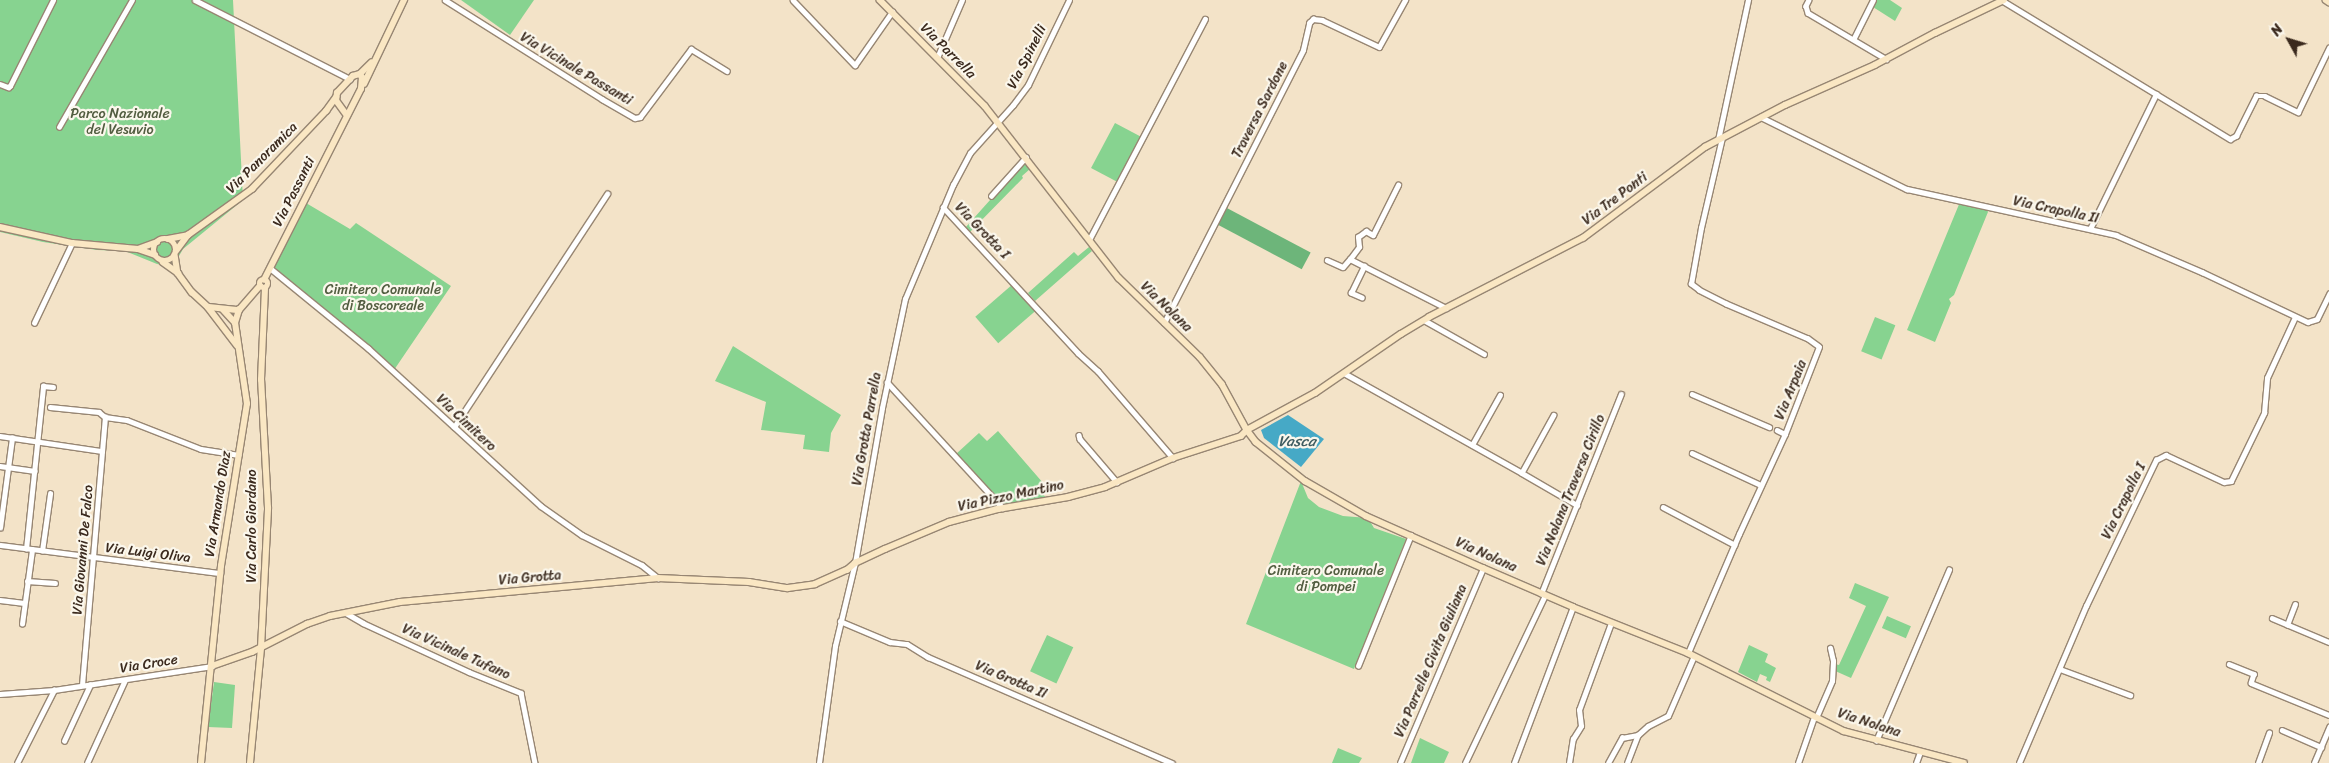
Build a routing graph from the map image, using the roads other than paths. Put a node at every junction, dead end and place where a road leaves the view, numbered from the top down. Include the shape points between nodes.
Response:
1 (53, 0) edge
2 (132, 0) edge
3 (195, 0) edge
4 (404, 0) edge
5 (445, 0) edge
6 (793, 0) edge
7 (880, 0) edge
8 (962, 0) edge
9 (1069, 0) edge
10 (1405, 0) edge
11 (1748, 0) edge
12 (1809, 0) edge
13 (1873, 0) edge
14 (2004, 0) edge
15 (892, 12) junction
16 (1205, 19) dead end
17 (1854, 38) junction
18 (2329, 48) edge
19 (937, 58) junction
20 (374, 59) junction
21 (1886, 59) junction
22 (727, 71) dead end
23 (360, 74) junction
24 (350, 79) junction
25 (0, 84) edge
26 (362, 90) junction
27 (2156, 94) junction
28 (336, 97) junction
29 (357, 98) junction
30 (340, 105) junction
31 (326, 111) junction
32 (347, 116) junction
33 (1761, 117) junction
34 (998, 120) junction
35 (59, 127) dead end
36 (1720, 139) junction
37 (1026, 157) junction
38 (1398, 185) dead end
39 (607, 194) dead end
40 (991, 196) dead end
41 (943, 207) junction
42 (0, 227) edge
43 (2090, 229) junction
44 (188, 235) junction
45 (1090, 238) junction
46 (168, 239) junction
47 (157, 242) junction
48 (72, 243) junction
49 (138, 248) junction
50 (176, 253) junction
51 (155, 255) junction
52 (1350, 259) junction
53 (1327, 260) dead end
54 (163, 262) junction
55 (1364, 266) junction
56 (270, 268) junction
57 (178, 273) junction
58 (263, 287) junction
59 (2329, 294) edge
60 (1362, 298) dead end
61 (208, 307) junction
62 (1446, 308) junction
63 (223, 310) junction
64 (239, 310) junction
65 (2295, 317) junction
66 (1424, 320) junction
67 (1164, 322) junction
68 (222, 323) junction
69 (235, 323) junction
70 (34, 324) dead end
71 (238, 347) junction
72 (1484, 354) dead end
73 (1344, 373) junction
74 (887, 382) junction
75 (53, 387) dead end
76 (1621, 394) dead end
77 (1692, 394) dead end
78 (1500, 395) dead end
79 (50, 407) dead end
80 (1554, 415) dead end
81 (105, 416) junction
82 (454, 427) junction
83 (1769, 427) dead end
84 (1247, 430) junction
85 (1778, 430) dead end
86 (1785, 434) junction
87 (1079, 435) dead end
88 (0, 436) edge
89 (12, 438) junction
90 (38, 442) junction
91 (1472, 445) junction
92 (102, 452) junction
93 (1692, 453) dead end
94 (238, 455) junction
95 (1173, 458) junction
96 (0, 466) edge
97 (8, 467) junction
98 (35, 471) junction
99 (1522, 473) junction
100 (1118, 482) junction
101 (1761, 485) junction
102 (50, 494) dead end
103 (1577, 505) junction
104 (1663, 507) dead end
105 (1003, 508) junction
106 (0, 528) edge
107 (1411, 535) junction
108 (0, 545) edge
109 (1734, 545) junction
110 (26, 549) junction
111 (32, 550) junction
112 (42, 551) junction
113 (94, 557) junction
114 (855, 564) junction
115 (1483, 568) junction
116 (1949, 570) dead end
117 (220, 573) junction
118 (658, 578) junction
119 (27, 581) junction
120 (56, 583) dead end
121 (1543, 594) junction
122 (0, 600) edge
123 (24, 603) junction
124 (2295, 604) dead end
125 (1573, 607) junction
126 (346, 613) junction
127 (2272, 618) dead end
128 (840, 621) junction
129 (1611, 623) junction
130 (22, 624) dead end
131 (2287, 625) junction
132 (2329, 635) edge
133 (2328, 641) edge
134 (261, 648) junction
135 (1830, 648) dead end
136 (1691, 655) junction
137 (2229, 664) dead end
138 (212, 666) junction
139 (1358, 666) dead end
140 (2060, 669) junction
141 (125, 680) junction
142 (82, 685) junction
143 (90, 685) junction
144 (54, 690) junction
145 (0, 694) edge
146 (2130, 695) dead end
147 (2329, 715) edge
148 (1815, 717) junction
149 (2329, 727) edge
150 (2282, 730) dead end
151 (2269, 733) dead end
152 (1638, 735) junction
153 (64, 740) dead end
154 (1876, 741) junction
155 (2321, 747) junction
156 (1920, 752) junction
157 (17, 763) edge
158 (87, 763) edge
159 (201, 763) edge
160 (250, 763) edge
161 (535, 763) edge
162 (819, 763) edge
163 (1172, 763) edge
164 (1400, 763) edge
165 (1466, 763) edge
166 (1514, 763) edge
167 (1569, 763) edge
168 (1608, 763) edge
169 (1627, 763) edge
170 (1798, 763) edge
171 (1916, 763) edge
172 (1964, 763) edge
173 (2019, 763) edge
174 (2258, 763) edge
175 (2314, 763) edge

1 - 25 street via 10,86
2 - 35 street
3 - 24 street
4 - 20 street, Via Passanti
5 - 22 street, Via Vicinale Passanti via 635,118 640,117 691,49
6 - 15 street via 855,65
7 - 15 street, Via Parrella
8 - 19 street
9 - 34 street, Via Spinelli via 1033,76 1019,98
10 - 67 street, Traversa Sardone via 1379,47 1322,20 1313,19 1309,23 1303,50
11 - 36 street
12 - 17 street via 1806,6 1808,13
13 - 17 street
14 - 21 street, Via Tre Ponti
14 - 27 street
15 - 19 street, Via Parrella
16 - 45 street
17 - 21 street
18 - 27 street via 2300,110 2295,112 2265,96 2256,96 2234,139
19 - 34 street, Via Parrella
20 - 23 street, Via Passanti
20 - 26 street, Via Passanti
21 - 33 street, Via Tre Ponti
23 - 24 street, Via Passanti
23 - 26 street
24 - 28 street, Via Passanti
26 - 29 street, Via Passanti
27 - 43 street
28 - 30 street
28 - 31 street, Via Panoramica
29 - 30 street, Via Passanti via 348,105
29 - 32 street, Via Passanti
30 - 31 street, Via Panoramica
30 - 32 street
31 - 44 street, Via Panoramica via 252,190
32 - 56 street, Via Passanti
33 - 36 street, Via Tre Ponti
33 - 43 street, Via Crapolla II via 1906,189
34 - 37 street, Via Nolana
34 - 41 street, Via Grotta Parrella via 970,153
36 - 62 street, Via Tre Ponti via 1583,238
36 - 86 street, Via Arpaia via 1690,280 1699,290 1820,347
37 - 40 street
37 - 45 street, Via Nolana
38 - 52 street via 1373,235 1366,231 1358,237 1359,247
39 - 82 street
41 - 74 street, Via Grotta Parrella via 905,300
41 - 95 street, Via Grotta I via 1078,353 1098,370
42 - 48 street, Via Panoramica
43 - 65 street, Via Crapolla II via 2126,239
44 - 46 street, Via Panoramica
44 - 50 street, Via Panoramica
45 - 67 street, Via Nolana via 1119,278
46 - 47 street, Via Panoramica
46 - 50 street via 174,244
47 - 49 street, Via Panoramica
47 - 51 street
48 - 49 street, Via Panoramica
48 - 70 street
49 - 51 street, Via Panoramica
50 - 54 street, Via Panoramica
50 - 57 street
51 - 54 street, Via Panoramica
52 - 53 street via 1342,267
52 - 55 street
54 - 57 street, Via Panoramica
55 - 60 street via 1351,293
55 - 62 street
56 - 58 street, Via Passanti via 264,280 268,284
56 - 82 street, Via Cimitero via 368,348
57 - 61 street, Via Armando Diaz
58 - 64 street
58 - 134 street, Via Carlo Giordano via 261,380 268,508
59 - 65 street, Via Crapolla II via 2313,322
61 - 63 street
61 - 68 street, Via Armando Diaz
62 - 66 street, Via Tre Ponti
63 - 64 street
63 - 69 street
64 - 69 street
65 - 140 street, Via Crapolla I via 2267,378 2264,413 2234,478 2231,482 2224,482 2166,455 2156,460 2086,606
66 - 72 street
66 - 73 street, Via Tre Ponti
67 - 84 street, Via Nolana via 1222,384
68 - 69 street
68 - 71 street, Via Armando Diaz
69 - 71 street, Via Armando Diaz
71 - 94 street, Via Armando Diaz via 247,404
73 - 84 street, Via Tre Ponti via 1315,394
73 - 91 street
74 - 105 street
74 - 114 street, Via Grotta Parrella
75 - 90 street via 44,386
76 - 103 street, Via Nolana Traversa Cirillo
77 - 83 street
78 - 91 street
79 - 81 street via 100,412
80 - 99 street
81 - 92 street, Via Giovanni De Falco
81 - 94 street via 127,420 201,449
82 - 118 street, Via Cimitero via 541,506 568,526 642,565
84 - 95 street, Via Pizzo Martino via 1241,436
84 - 107 street, Via Nolana via 1256,442 1305,482 1366,516
85 - 86 street
86 - 101 street, Via Arpaia
87 - 100 street
88 - 89 street
89 - 90 street
89 - 97 street
90 - 92 street
90 - 98 street
91 - 99 street
92 - 113 street, Via Giovanni De Falco
93 - 101 street
94 - 117 street, Via Armando Diaz
95 - 100 street, Via Pizzo Martino
96 - 97 street
97 - 98 street
97 - 106 street
98 - 110 street
99 - 103 street
100 - 105 street, Via Pizzo Martino via 1091,492
101 - 109 street, Via Arpaia
102 - 112 street
103 - 121 street, Via Nolana Traversa Cirillo
104 - 109 street
105 - 114 street, Via Pizzo Martino via 950,522
107 - 115 street, Via Nolana
107 - 139 street
108 - 110 street, Via Luigi Oliva
109 - 136 street, Via Arpaia
110 - 111 street, Via Luigi Oliva
111 - 112 street, Via Luigi Oliva
111 - 119 street
112 - 113 street, Via Luigi Oliva
113 - 117 street, Via Luigi Oliva
113 - 142 street, Via Giovanni De Falco
114 - 118 street, Via Grotta via 815,584 797,588
114 - 128 street, Via Grotta Parrella
115 - 121 street, Via Nolana
115 - 164 street, Via Parrelle Civita Giuliana
116 - 154 street
117 - 138 street, Via Armando Diaz
118 - 126 street, Via Grotta via 416,601
119 - 120 street
119 - 123 street
121 - 125 street, Via Nolana
121 - 165 street, Via Nolana Traversa Cirillo
122 - 123 street
123 - 130 street
124 - 131 street
125 - 129 street, Via Nolana
125 - 166 street
126 - 134 street, Via Grotta via 307,624
126 - 161 street, Via Vicinale Tufano via 469,672 521,693
127 - 131 street
128 - 162 street, Via Grotta Parrella
128 - 163 street, Via Grotta II via 890,642 908,644 928,657
129 - 136 street, Via Nolana
129 - 167 street via 1579,710 1582,726 1573,739
131 - 133 street
132 - 133 street
134 - 138 street, Via Grotta
134 - 160 street, Via Carlo Giordano
135 - 148 street via 1832,681
136 - 148 street, Via Nolana
136 - 152 street, Via Arpaia via 1668,716
137 - 147 street via 2254,674 2251,683
138 - 141 street, Via Croce
138 - 159 street, Via Armando Diaz
140 - 146 street
140 - 173 street, Via Crapolla I
141 - 143 street, Via Croce
141 - 158 street
142 - 143 street, Via Croce
142 - 144 street, Via Croce
143 - 153 street
144 - 145 street, Via Croce
144 - 157 street
148 - 154 street, Via Nolana
148 - 170 street
149 - 155 street
150 - 155 street
151 - 174 street
152 - 168 street, Via Arpaia via 1622,738
152 - 169 street
154 - 156 street, Via Nolana
155 - 175 street
156 - 171 street
156 - 172 street, Via Nolana

